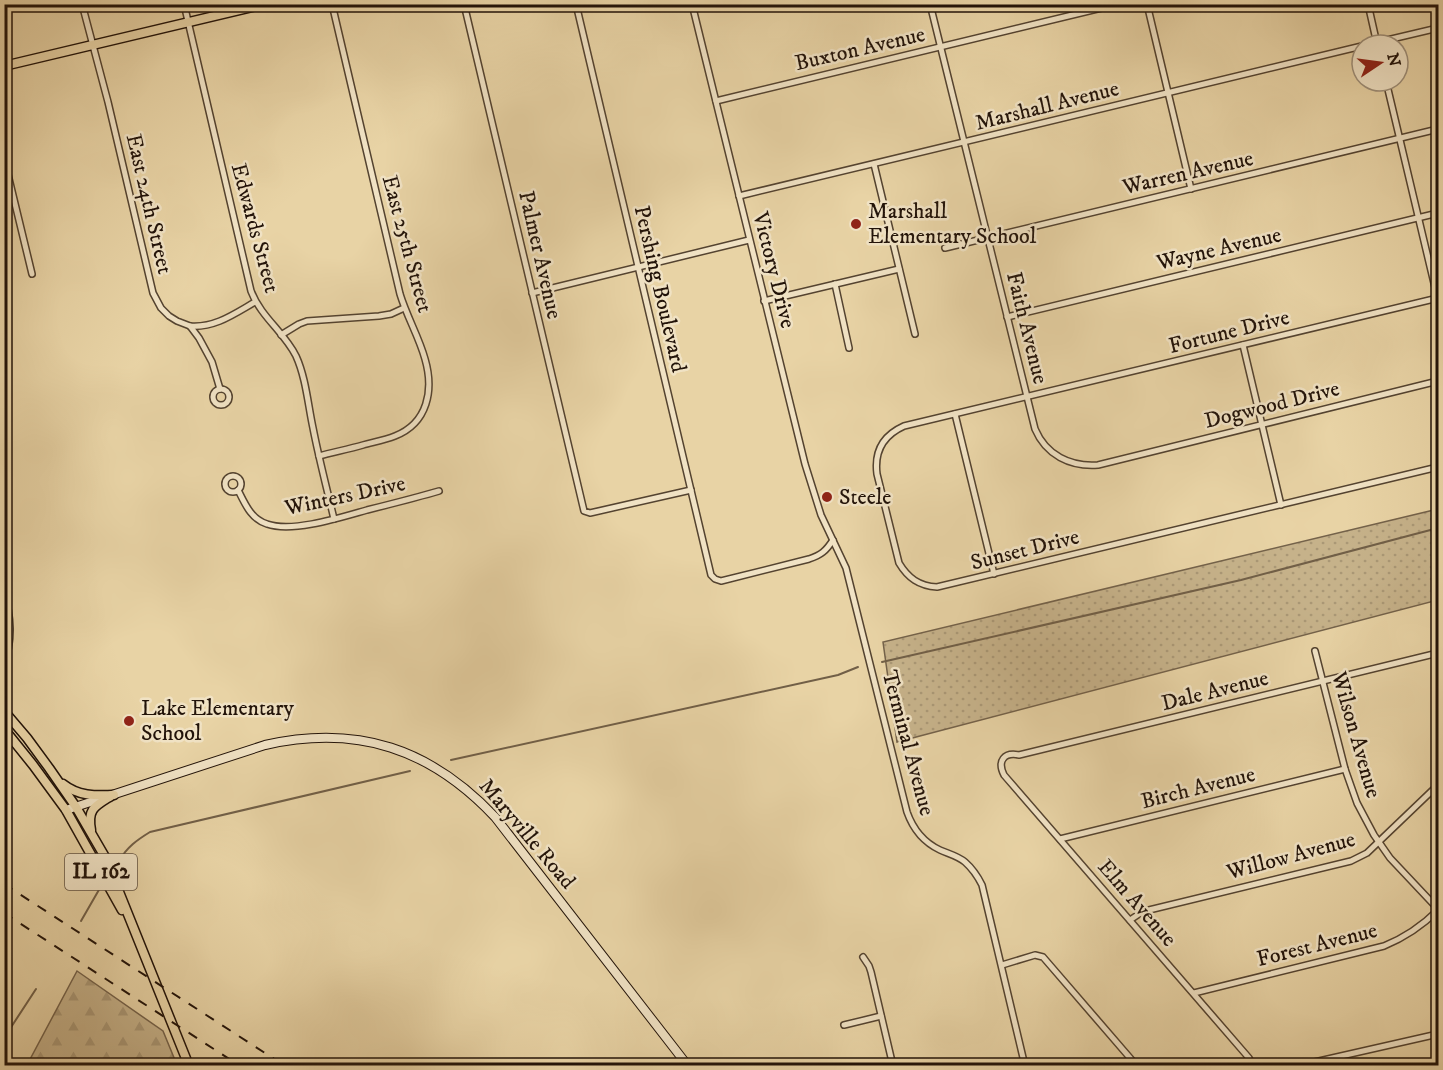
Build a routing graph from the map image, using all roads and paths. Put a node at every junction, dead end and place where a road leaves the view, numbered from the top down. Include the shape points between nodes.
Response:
1 (82, 4) edge
2 (184, 4) edge
3 (265, 4) edge
4 (332, 4) edge
5 (464, 4) edge
6 (576, 4) edge
7 (930, 4) edge
8 (1118, 4) edge
9 (1147, 4) edge
10 (1368, 4) edge
11 (694, 5) edge
12 (188, 23) junction
13 (1438, 28) edge
14 (1375, 33) edge
15 (1410, 35) edge
16 (92, 45) junction
17 (941, 47) junction
18 (1350, 48) edge
19 (4, 66) edge
20 (1168, 93) junction
21 (1389, 93) edge
22 (716, 101) junction
23 (1438, 129) edge
24 (1400, 138) junction
25 (964, 142) junction
26 (4, 158) edge
27 (874, 164) junction
28 (1191, 189) junction
29 (739, 196) junction
30 (1438, 213) edge
31 (1419, 218) junction
32 (987, 237) junction
33 (749, 240) junction
34 (945, 248) dead end
35 (638, 267) junction
36 (899, 269) junction
37 (32, 274) dead end
38 (835, 284) junction
39 (532, 293) junction
40 (1438, 299) edge
41 (764, 301) junction
42 (255, 302) junction
43 (404, 308) junction
44 (1007, 317) junction
45 (189, 326) junction
46 (915, 334) dead end
47 (281, 336) junction
48 (1243, 345) junction
49 (849, 348) dead end
50 (1438, 381) edge
51 (220, 389) dead end
52 (1027, 397) junction
53 (955, 414) junction
54 (1262, 425) junction
55 (319, 456) junction
56 (1112, 462) joint
57 (1438, 467) edge
58 (238, 490) dead end
59 (691, 490) junction
60 (439, 491) dead end
61 (1281, 505) junction
62 (334, 519) junction
63 (833, 540) junction
64 (994, 574) junction
65 (4, 591) edge
66 (1315, 651) dead end
67 (1438, 653) edge
68 (4, 665) edge
69 (1323, 681) junction
70 (4, 711) edge
71 (4, 729) edge
72 (1438, 745) edge
73 (1001, 762) joint
74 (1345, 769) junction
75 (1438, 770) edge
76 (56, 778) junction
77 (1438, 785) edge
78 (114, 795) junction
79 (76, 807) junction
80 (66, 810) junction
81 (93, 836) junction
82 (1060, 839) junction
83 (1379, 842) junction
84 (1438, 910) edge
85 (1130, 921) junction
86 (136, 934) junction
87 (863, 957) dead end
88 (1002, 965) junction
89 (1194, 993) junction
90 (881, 1016) junction
91 (843, 1025) dead end
92 (1438, 1034) edge
93 (189, 1065) edge
94 (688, 1065) edge
95 (893, 1065) edge
96 (1026, 1065) edge
97 (1137, 1065) edge
98 (1253, 1065) edge
99 (1297, 1065) edge

1 - 16 street, East 24th Street
2 - 12 street, Edwards Street
3 - 12 main road
4 - 43 street, East 25th Street
5 - 39 street, Palmer Avenue
6 - 35 street, Pershing Boulevard
7 - 17 street, Faith Avenue
8 - 17 street, Buxton Avenue
9 - 20 street
10 - 14 street
11 - 22 street, Victory Drive
12 - 16 main road
12 - 42 street, Edwards Street
13 - 15 street, Marshall Avenue
16 - 19 main road
16 - 45 street, East 24th Street via 153,292 169,316
17 - 22 street, Buxton Avenue
17 - 25 street, Faith Avenue
18 - 20 street, Marshall Avenue
20 - 25 street, Marshall Avenue
20 - 28 street
21 - 24 street
22 - 29 street, Victory Drive
23 - 24 street, Warren Avenue
24 - 28 street, Warren Avenue
24 - 31 street
25 - 27 street, Marshall Avenue
25 - 32 street, Faith Avenue
26 - 37 street
27 - 29 street, Marshall Avenue
27 - 36 street
28 - 32 street, Warren Avenue
29 - 33 street, Victory Drive
30 - 31 street, Wayne Avenue
31 - 40 street
31 - 44 street, Wayne Avenue
32 - 34 street, Warren Avenue
32 - 44 street, Faith Avenue
33 - 35 street
33 - 41 street, Victory Drive
35 - 39 street
35 - 59 street, Pershing Boulevard
36 - 38 street
36 - 46 street
38 - 41 street
38 - 49 street
39 - 59 street, Palmer Avenue via 584,511 590,513
40 - 48 street, Fortune Drive
41 - 63 street, Victory Drive via 810,483
42 - 45 street via 215,323
42 - 47 street, Edwards Street
43 - 47 street via 379,316 307,321
43 - 55 street, East 25th Street via 428,370 428,398 421,415 393,437
44 - 52 street, Faith Avenue
45 - 51 street, East 24th Street via 207,350
47 - 55 street, Edwards Street via 290,345 302,372
48 - 52 street, Fortune Drive
48 - 54 street
50 - 54 street, Dogwood Drive
52 - 53 street, Sunset Drive
52 - 56 street, Faith Avenue via 1039,439 1052,452 1077,465
53 - 64 street
53 - 64 street, Sunset Drive via 904,426 890,434 877,454 876,469 899,563 909,578 937,587
54 - 56 street, Dogwood Drive
54 - 61 street
55 - 62 street, Edwards Street
57 - 61 street, Sunset Drive
58 - 62 street, Winters Drive via 249,511 268,525 295,526
59 - 63 street, Pershing Boulevard via 715,579 721,581 816,557
60 - 62 street, Winters Drive
61 - 64 street, Sunset Drive
63 - 88 street, Terminal Avenue via 850,580 909,819 924,839 965,862 977,875
65 - 68 street via 11,618
66 - 69 street, Wilson Avenue
67 - 69 street, Dale Avenue
69 - 73 street, Dale Avenue via 1019,755 1011,753
69 - 74 street, Wilson Avenue
70 - 76 main road, IL 162
71 - 80 main road, IL 162
72 - 75 street
73 - 82 street, Elm Avenue via 1004,774
74 - 82 street, Birch Avenue
74 - 83 street, Wilson Avenue via 1356,802
76 - 78 main road via 78,794
76 - 79 main road, IL 162
77 - 83 street, Willow Avenue
78 - 79 main road, Maryville Road
78 - 81 main road via 94,806 90,814
78 - 94 main road, Maryville Road via 266,745 303,738 373,742 413,756 457,782 495,817
79 - 80 main road, Maryville Road
79 - 81 main road, IL 162
80 - 86 main road, IL 162
81 - 86 main road, IL 162
82 - 85 street, Elm Avenue
83 - 84 street, Wilson Avenue
83 - 85 street, Willow Avenue via 1351,861 1149,910
84 - 89 street, Forest Avenue via 1410,934 1384,946
85 - 89 street, Elm Avenue
86 - 93 main road, IL 162
87 - 90 street via 869,966
88 - 96 street, Terminal Avenue
88 - 97 street via 1043,957
89 - 98 street, Elm Avenue
90 - 91 street
90 - 95 street
92 - 99 street

